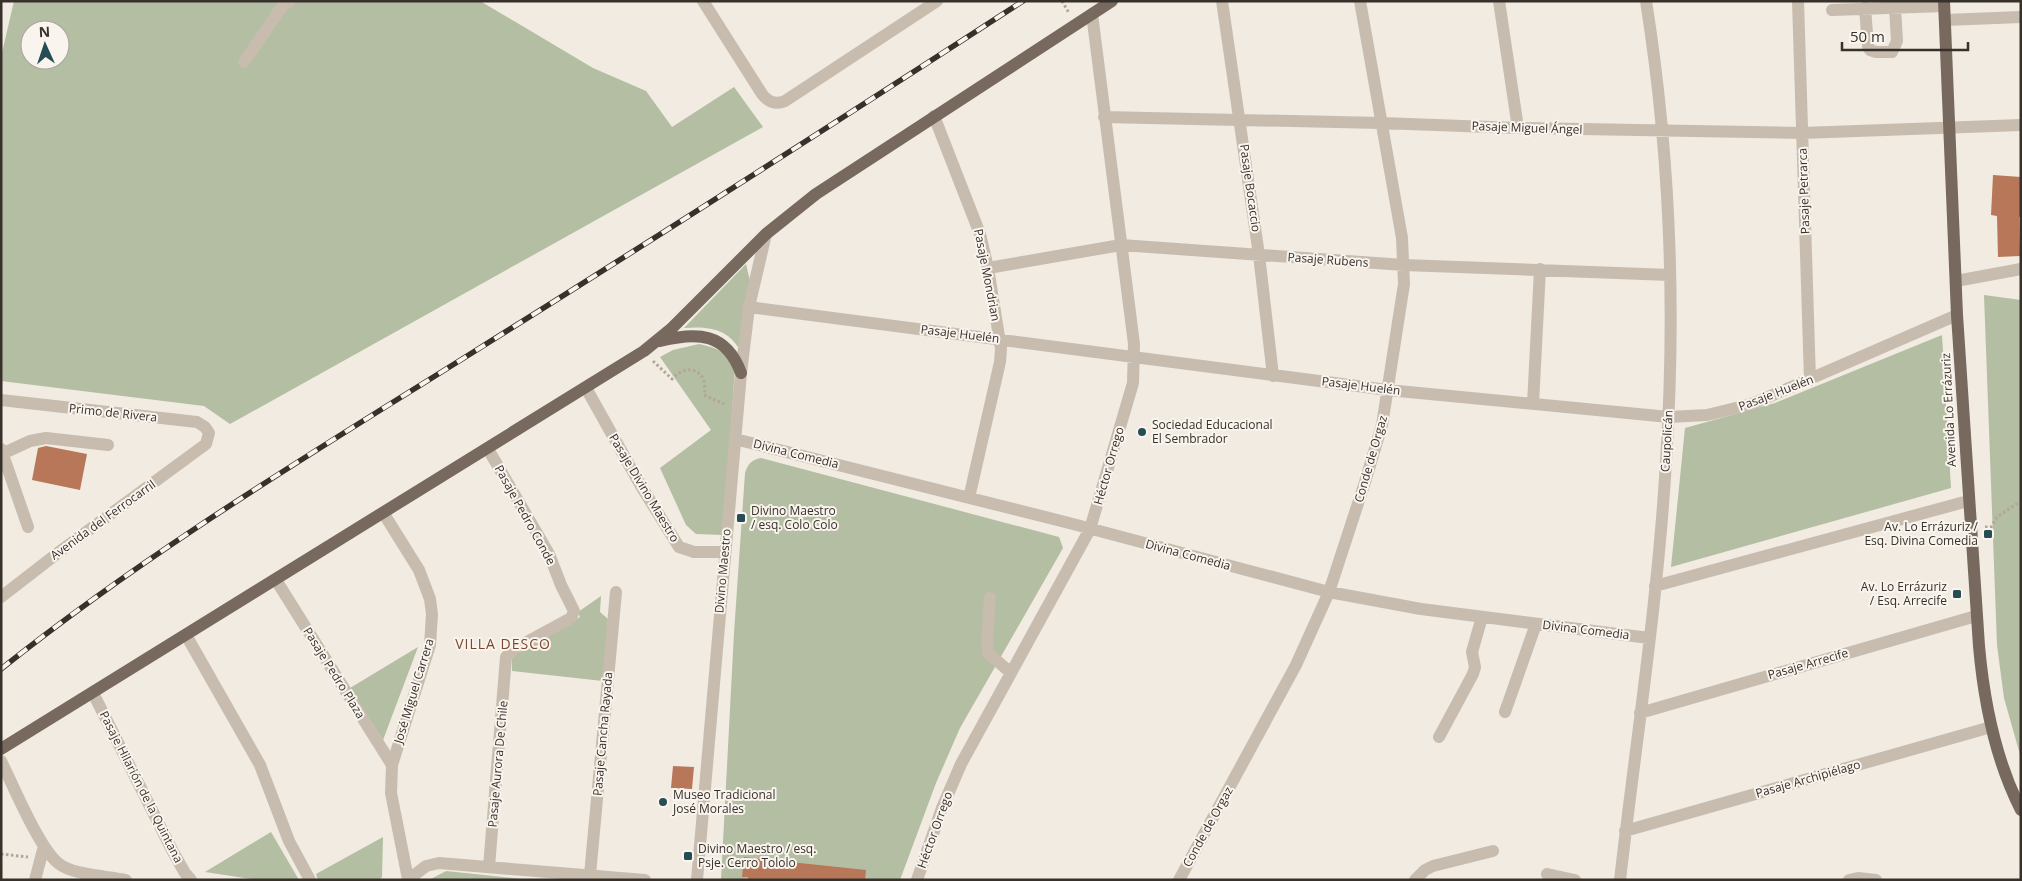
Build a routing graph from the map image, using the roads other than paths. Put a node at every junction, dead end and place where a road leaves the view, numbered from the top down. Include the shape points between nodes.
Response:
1 (290, 1) edge
2 (704, 1) edge
3 (937, 1) edge
4 (1112, 1) edge
5 (1222, 1) edge
6 (1360, 1) edge
7 (1499, 1) edge
8 (1646, 1) edge
9 (1798, 1) edge
10 (1944, 4) edge
11 (1895, 7) junction
12 (1865, 8) junction
13 (1832, 10) dead end
14 (1092, 14) junction
15 (2021, 17) edge
16 (1945, 20) junction
17 (244, 62) dead end
18 (934, 116) junction
19 (1104, 117) junction
20 (1240, 119) junction
21 (1381, 123) junction
22 (2021, 125) edge
23 (1950, 127) junction
24 (1518, 128) junction
25 (1662, 131) junction
26 (1802, 133) junction
27 (766, 234) junction
28 (1121, 245) junction
29 (1259, 255) junction
30 (1404, 265) junction
31 (988, 268) junction
32 (2021, 268) edge
33 (1540, 269) junction
34 (1670, 275) junction
35 (1956, 281) junction
36 (749, 307) junction
37 (1957, 315) junction
38 (999, 339) junction
39 (658, 342) junction
40 (1135, 357) junction
41 (741, 373) junction
42 (1273, 376) junction
43 (1810, 380) junction
44 (586, 388) junction
45 (1388, 390) junction
46 (1, 400) edge
47 (1533, 404) junction
48 (1668, 417) junction
49 (735, 439) junction
50 (206, 444) joint
51 (108, 445) dead end
52 (488, 449) junction
53 (3, 451) edge
54 (969, 498) junction
55 (1968, 501) junction
56 (384, 514) junction
57 (28, 527) dead end
58 (1090, 529) junction
59 (725, 552) junction
60 (276, 580) junction
61 (1655, 586) junction
62 (616, 592) dead end
63 (1329, 592) junction
64 (1, 597) edge
65 (990, 598) dead end
66 (1976, 616) junction
67 (1482, 617) junction
68 (1536, 624) junction
69 (186, 636) junction
70 (1649, 638) junction
71 (506, 660) joint
72 (1011, 673) junction
73 (93, 693) junction
74 (1505, 712) dead end
75 (1640, 713) junction
76 (1991, 727) junction
77 (1440, 737) dead end
78 (1, 749) edge
79 (1, 762) edge
80 (392, 766) junction
81 (2021, 810) edge
82 (1625, 831) junction
83 (44, 846) junction
84 (1493, 851) dead end
85 (489, 867) junction
86 (1546, 874) dead end
87 (590, 875) junction
88 (94, 877) edge
89 (573, 877) edge
90 (408, 879) edge
91 (35, 880) edge
92 (126, 880) edge
93 (191, 880) edge
94 (310, 880) edge
95 (645, 880) edge
96 (697, 880) edge
97 (918, 880) edge
98 (1179, 880) edge
99 (1415, 880) edge
100 (1575, 880) edge
101 (1620, 880) edge
102 (1848, 880) edge
103 (1876, 880) edge

1 - 17 street
2 - 3 street via 762,94 772,102 785,100
4 - 14 main road
5 - 20 street, Pasaje Bocaccio
6 - 21 street, Conde de Orgaz
7 - 24 street
8 - 25 street, Caupolicán
9 - 26 street, Pasaje Petrarca
10 - 11 street
10 - 16 main road, Avenida Lo Errázuriz
11 - 12 street
11 - 12 street via 1896,40 1892,52 1886,53 1870,50 1868,46
12 - 13 street
14 - 18 main road
14 - 19 street, Héctor Orrego
15 - 16 street
16 - 23 main road, Avenida Lo Errázuriz
18 - 27 main road via 816,194
18 - 31 street, Pasaje Mondrian via 974,217
19 - 20 street, Pasaje Miguel Ángel
19 - 28 street, Héctor Orrego
20 - 21 street, Pasaje Miguel Ángel
20 - 29 street, Pasaje Bocaccio
21 - 24 street, Pasaje Miguel Ángel
21 - 30 street, Conde de Orgaz
22 - 23 street, Pasaje Miguel Ángel
23 - 26 street, Pasaje Miguel Ángel
23 - 35 main road, Avenida Lo Errázuriz
24 - 25 street, Pasaje Miguel Ángel
25 - 26 street, Pasaje Miguel Ángel
25 - 34 street, Caupolicán
26 - 43 street, Pasaje Petrarca
27 - 36 street, Divino Maestro
27 - 39 main road
28 - 29 street, Pasaje Rubens
28 - 31 street, Pasaje Rubens
28 - 40 street, Héctor Orrego
29 - 30 street, Pasaje Rubens
29 - 42 street, Pasaje Bocaccio
30 - 33 street, Pasaje Rubens
30 - 45 street, Conde de Orgaz
31 - 38 street, Pasaje Mondrian
32 - 35 street
33 - 34 street, Pasaje Rubens
33 - 47 street
34 - 48 street, Caupolicán
35 - 37 main road, Avenida Lo Errázuriz
36 - 38 street, Pasaje Huelén
36 - 41 street, Divino Maestro
37 - 43 street, Pasaje Huelén
37 - 55 main road, Avenida Lo Errázuriz
38 - 40 street, Pasaje Huelén
38 - 54 street, Pasaje Mondrian via 1000,362
39 - 41 main road via 689,335 709,338 726,348
39 - 44 main road
40 - 42 street, Pasaje Huelén
40 - 58 street, Héctor Orrego via 1130,396
41 - 49 street, Divino Maestro
42 - 45 street, Pasaje Huelén
43 - 48 street, Pasaje Huelén via 1730,411
44 - 52 main road
44 - 59 street, Pasaje Divino Maestro via 678,547 694,552
45 - 47 street, Pasaje Huelén
45 - 63 street, Conde de Orgaz via 1376,449
46 - 50 street, Primo de Rivera via 197,422 209,433
47 - 48 street, Pasaje Huelén
48 - 61 street, Caupolicán via 1664,504
49 - 54 street, Divina Comedia
49 - 59 street, Divino Maestro
50 - 64 street, Avenida del Ferrocarril
51 - 53 street via 46,438 30,440
52 - 56 main road
52 - 71 street, Pasaje Pedro Conde via 549,554 574,612 571,618 514,649
53 - 57 street
54 - 58 street, Divina Comedia
55 - 61 street
55 - 66 main road, Avenida Lo Errázuriz
56 - 60 main road
56 - 80 street, José Miguel Carrera via 419,570 432,614 430,645
58 - 63 street, Divina Comedia
58 - 72 street, Héctor Orrego
59 - 96 street, Divino Maestro
60 - 69 main road
60 - 80 street, Pasaje Pedro Plaza
61 - 70 street, Caupolicán
62 - 87 street, Pasaje Cancha Rayada
63 - 67 street, Divina Comedia via 1393,605
63 - 98 street, Conde de Orgaz via 1296,665
65 - 72 street via 988,653
66 - 75 street, Pasaje Arrecife
66 - 76 main road, Avenida Lo Errázuriz
67 - 68 street, Divina Comedia
67 - 77 street via 1472,652 1473,674
68 - 70 street, Divina Comedia
68 - 74 street
69 - 73 main road
69 - 94 street via 260,765 289,841
70 - 75 street, Caupolicán
71 - 85 street, Pasaje Aurora De Chile
72 - 97 street, Héctor Orrego via 949,790
73 - 78 main road
73 - 93 street, Pasaje Hilarión de la Quintana via 172,850
75 - 82 street, Caupolicán
76 - 81 main road, Avenida Lo Errázuriz
76 - 82 street, Pasaje Archipiélago
79 - 83 street
80 - 90 street, José Miguel Carrera via 391,793
82 - 101 street, Caupolicán
83 - 88 street via 58,863
83 - 91 street
84 - 99 street via 1433,866
85 - 89 street
85 - 90 street via 439,863 426,866
86 - 100 street
87 - 89 street
87 - 95 street
88 - 92 street
102 - 103 street

